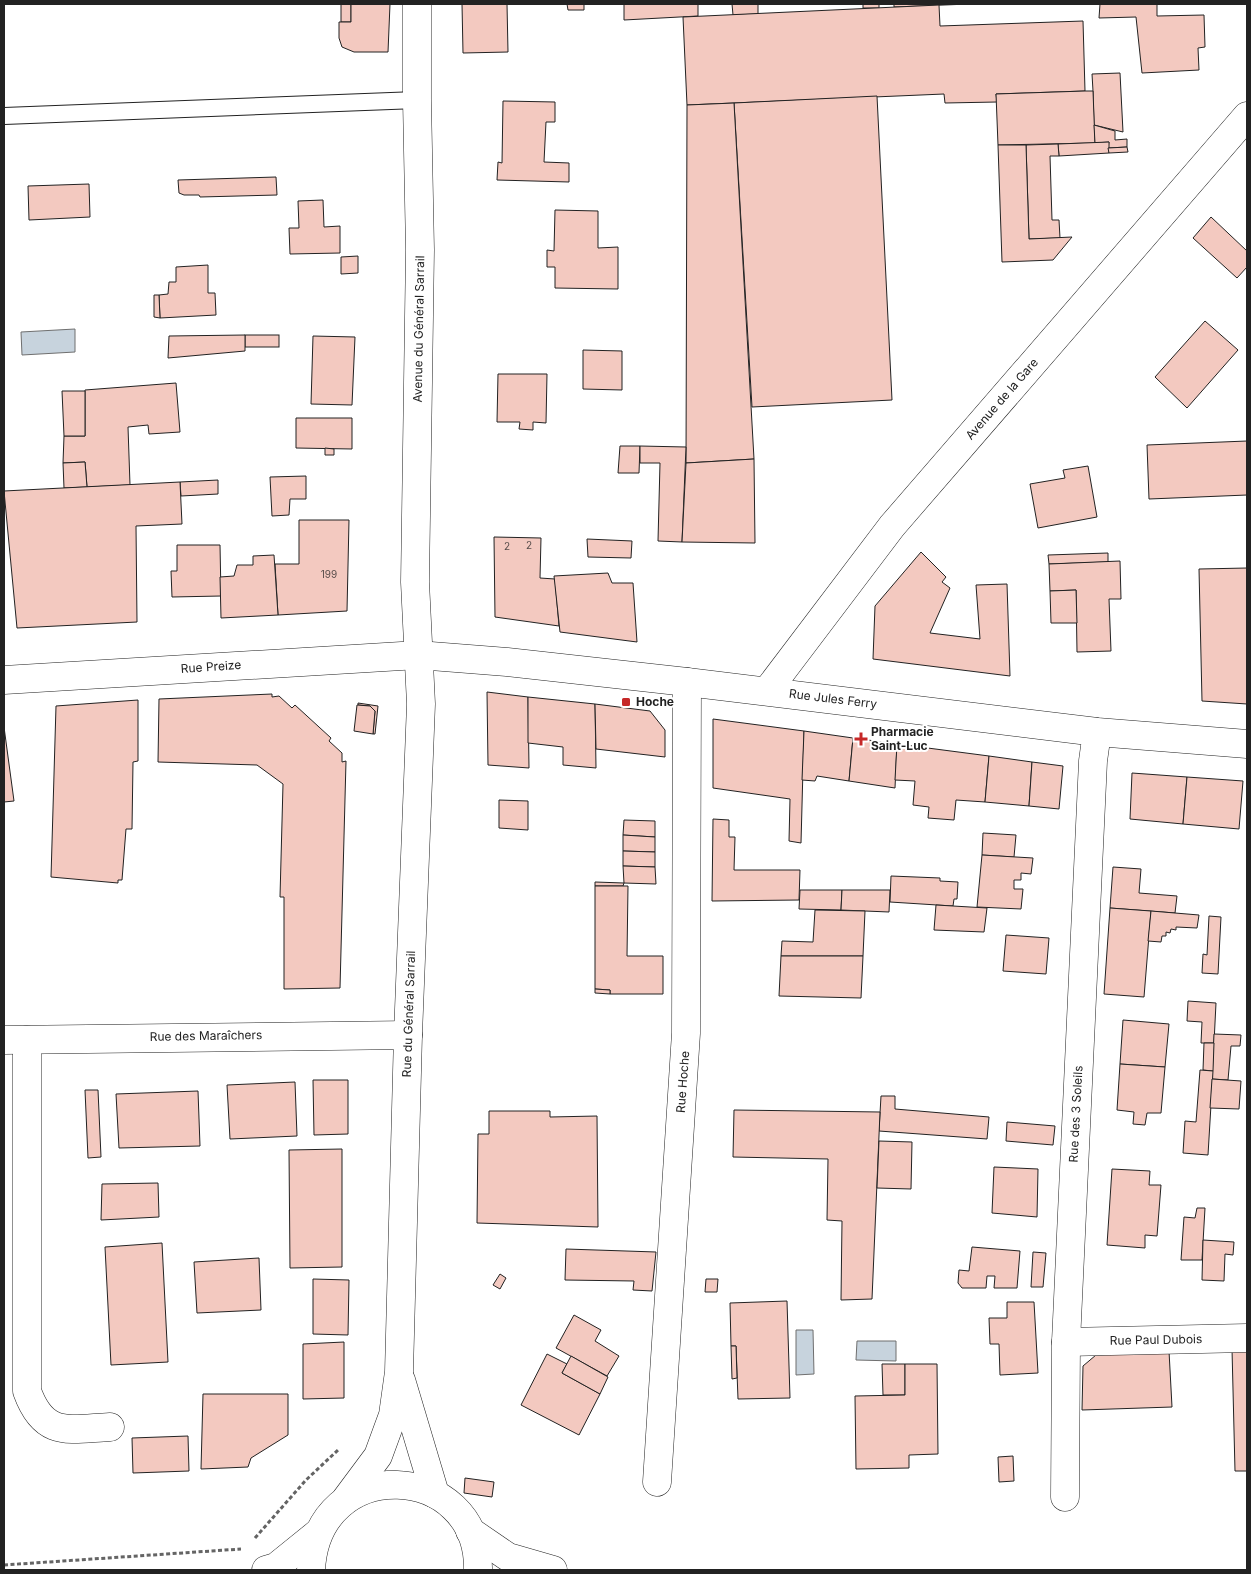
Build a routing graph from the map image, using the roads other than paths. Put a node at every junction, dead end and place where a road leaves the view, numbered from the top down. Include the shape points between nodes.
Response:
1 (418, 4) edge
2 (417, 100) junction
3 (4, 116) edge
4 (1247, 116) edge
5 (418, 655) junction
6 (4, 680) edge
7 (687, 682) junction
8 (767, 691) junction
9 (1097, 732) junction
10 (1247, 744) edge
11 (408, 1035) junction
12 (16, 1040) edge
13 (1247, 1338) edge
14 (1066, 1342) junction
15 (399, 1372) junction
16 (110, 1427) dead end
17 (657, 1482) dead end
18 (435, 1494) junction
19 (1065, 1497) dead end
20 (346, 1499) junction
21 (470, 1531) junction
22 (318, 1533) junction
23 (266, 1570) edge
24 (312, 1570) edge
25 (478, 1570) edge
26 (553, 1570) edge

1 - 2 main road, Avenue du Général Sarrail
2 - 3 lane
2 - 5 main road, Avenue du Général Sarrail via 420,250 415,590
4 - 8 main road, Avenue de la Gare via 892,526
5 - 6 main road, Rue Preize
5 - 7 main road, Rue Jules Ferry
5 - 11 main road, Rue du Général Sarrail via 420,711
7 - 8 main road, Rue Jules Ferry
7 - 17 main road, Rue Hoche via 686,1033
8 - 9 main road, Rue Jules Ferry
9 - 10 main road, Rue Jules Ferry
9 - 14 main road, Rue des 3 Soleils via 1093,760
11 - 12 main road, Rue des Maraîchers
11 - 15 main road, Rue du Général Sarrail
12 - 16 main road via 27,1391 33,1409 59,1430
13 - 14 main road, Rue Paul Dubois
14 - 19 main road, Rue des 3 Soleils
15 - 18 main road, Rue du Général Sarrail
15 - 20 main road, Rue du Général Sarrail via 393,1415 378,1456
18 - 20 main road via 410,1485 388,1484 366,1489
18 - 21 main road via 456,1509
20 - 22 main road via 330,1514
21 - 25 main road via 478,1556
21 - 26 main road via 508,1558
22 - 23 main road via 276,1567
22 - 24 main road via 312,1554

